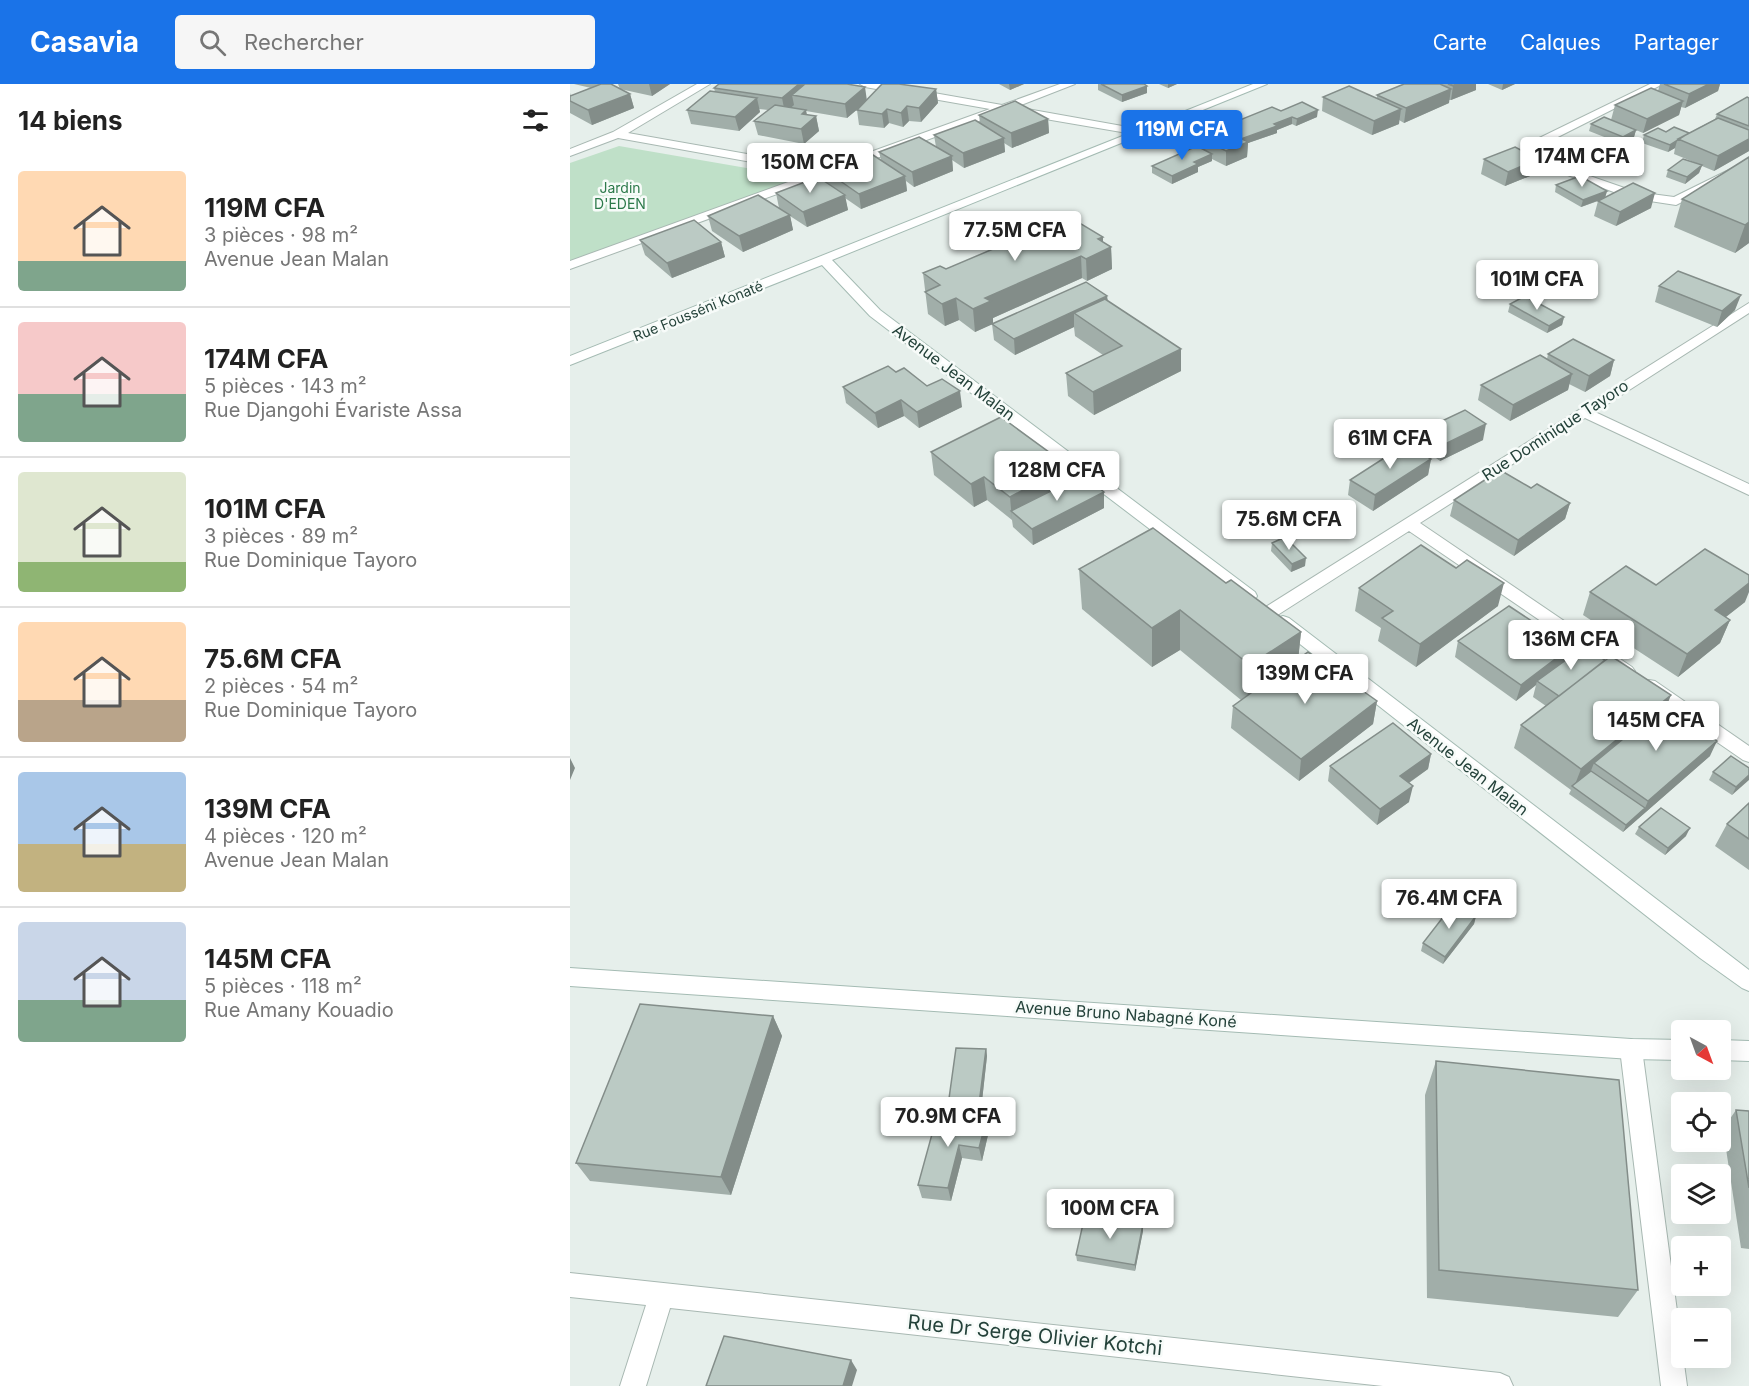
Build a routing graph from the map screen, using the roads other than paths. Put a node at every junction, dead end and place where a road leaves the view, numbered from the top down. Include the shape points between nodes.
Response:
1 (705, 84) edge
2 (865, 84) edge
3 (1070, 84) edge
4 (1262, 84) edge
5 (1658, 84) edge
6 (894, 86) edge
7 (1009, 108) junction
8 (1139, 132) junction
9 (617, 134) junction
10 (570, 153) edge
11 (1749, 163) edge
12 (830, 172) junction
13 (825, 260) junction
14 (570, 265) edge
15 (1749, 307) edge
16 (570, 361) edge
17 (1584, 412) junction
18 (1749, 490) edge
19 (1409, 523) junction
20 (1270, 612) junction
21 (1749, 755) edge
22 (570, 976) edge
23 (1749, 982) edge
24 (1631, 1049) junction
25 (1671, 1050) edge
26 (1731, 1050) edge
27 (1749, 1051) edge
28 (570, 1285) edge
29 (662, 1294) junction
30 (633, 1386) edge
31 (1500, 1386) edge
32 (1674, 1386) edge

1 - 9 street
2 - 6 street
3 - 7 street
4 - 8 street
5 - 11 street via 1533,145 1533,160 1634,195 1676,201
6 - 7 street
7 - 8 street
7 - 12 street
8 - 13 street
9 - 10 street
9 - 12 street
12 - 14 street
13 - 16 street, Rue Fousséni Konaté
13 - 20 street, Avenue Jean Malan via 875,313
15 - 17 street, Rue Dominique Tayoro
17 - 18 street
17 - 19 street, Rue Dominique Tayoro
19 - 20 street, Rue Dominique Tayoro
19 - 21 street
20 - 23 street, Avenue Jean Malan
22 - 24 street, Avenue Bruno Nabagné Koné
24 - 25 street, Avenue Bruno Nabagné Koné
24 - 32 street
26 - 27 street
28 - 29 street, Rue Dr Serge Olivier Kotchi
29 - 30 street
29 - 31 street, Rue Dr Serge Olivier Kotchi

